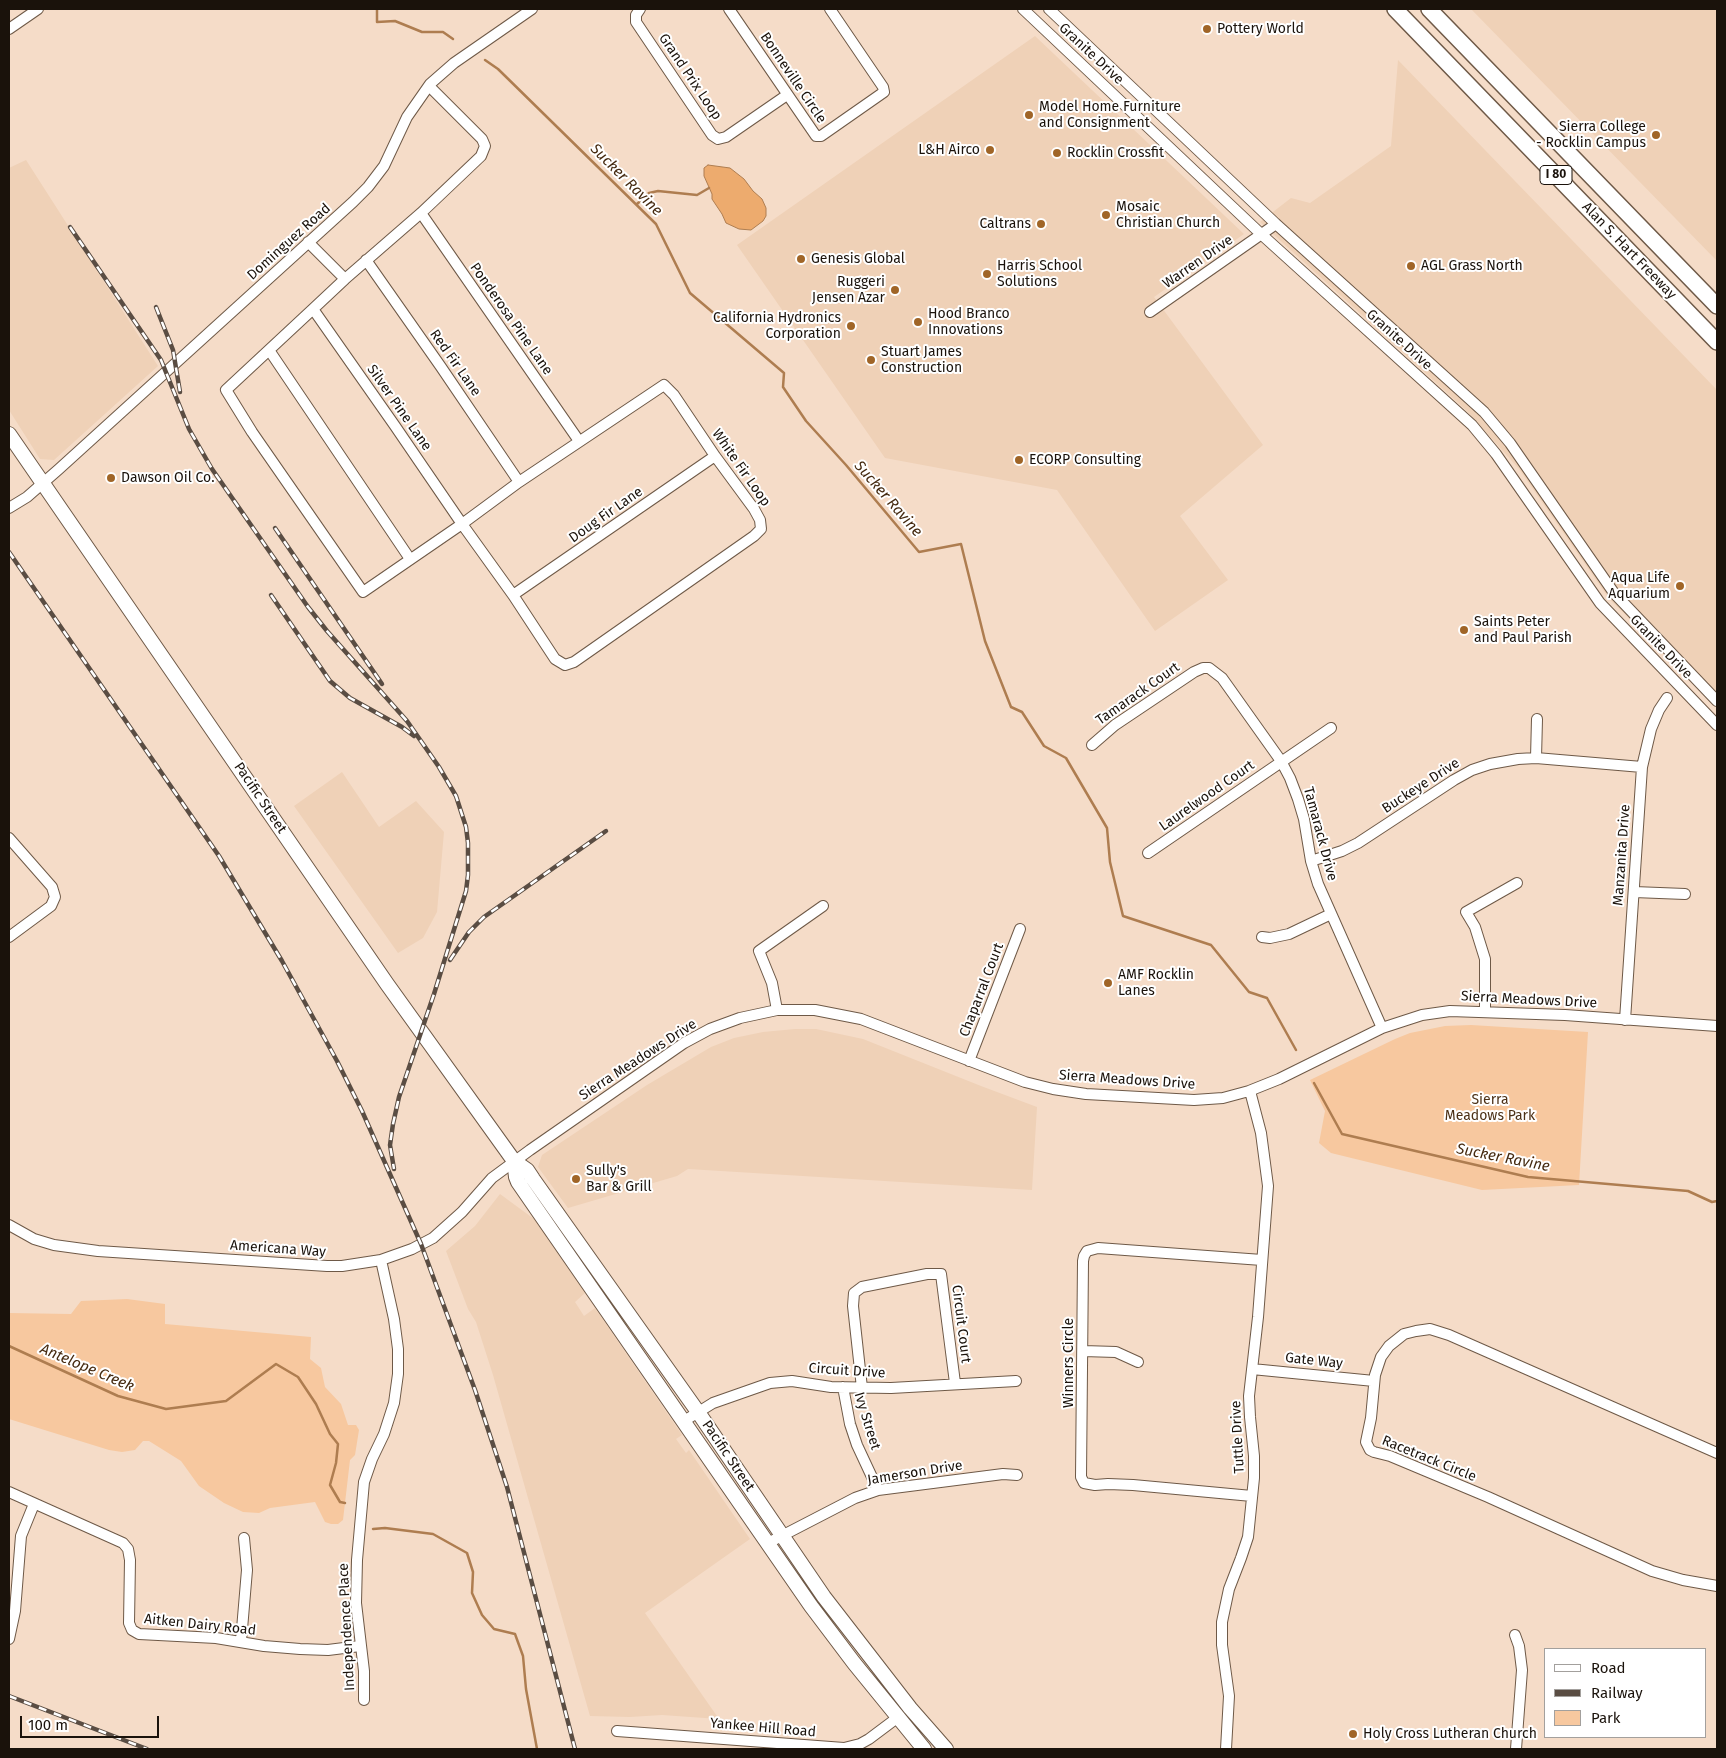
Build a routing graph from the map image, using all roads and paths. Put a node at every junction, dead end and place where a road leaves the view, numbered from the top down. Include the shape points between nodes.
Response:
1 (38, 9) edge
2 (532, 9) edge
3 (640, 9) edge
4 (730, 9) edge
5 (830, 9) edge
6 (1023, 9) edge
7 (1049, 9) edge
8 (1395, 9) edge
9 (1429, 9) edge
10 (9, 29) edge
11 (429, 86) junction
12 (788, 95) junction
13 (421, 213) junction
14 (1276, 224) junction
15 (1261, 234) junction
16 (308, 242) junction
17 (366, 260) junction
18 (345, 279) junction
19 (1717, 306) edge
20 (313, 309) junction
21 (1150, 312) dead end
22 (1717, 342) edge
23 (269, 350) junction
24 (9, 434) edge
25 (579, 441) junction
26 (715, 456) junction
27 (519, 482) junction
28 (43, 483) junction
29 (9, 508) edge
30 (462, 524) junction
31 (410, 559) junction
32 (513, 595) junction
33 (1203, 668) joint
34 (1668, 698) dead end
35 (1717, 701) edge
36 (1537, 719) dead end
37 (1717, 725) edge
38 (1330, 728) dead end
39 (1092, 745) dead end
40 (1536, 758) junction
41 (1280, 761) junction
42 (1642, 767) junction
43 (9, 838) edge
44 (1148, 853) dead end
45 (1311, 861) junction
46 (1517, 883) dead end
47 (1634, 892) junction
48 (1685, 894) dead end
49 (823, 906) dead end
50 (1331, 914) junction
51 (1020, 929) dead end
52 (9, 937) edge
53 (1262, 937) dead end
54 (776, 1010) junction
55 (1485, 1011) junction
56 (1625, 1020) junction
57 (1717, 1026) edge
58 (1382, 1028) junction
59 (969, 1061) junction
60 (1250, 1090) junction
61 (514, 1161) junction
62 (9, 1225) edge
63 (380, 1260) junction
64 (1262, 1260) junction
65 (1083, 1351) junction
66 (1138, 1362) dead end
67 (1252, 1369) junction
68 (1016, 1381) dead end
69 (1374, 1381) junction
70 (955, 1383) junction
71 (843, 1387) junction
72 (862, 1388) junction
73 (698, 1412) junction
74 (684, 1421) junction
75 (1717, 1453) edge
76 (1017, 1475) dead end
77 (878, 1490) junction
78 (9, 1492) edge
79 (1252, 1496) junction
80 (34, 1504) junction
81 (782, 1536) junction
82 (244, 1538) dead end
83 (768, 1543) junction
84 (1717, 1586) edge
85 (1515, 1635) dead end
86 (9, 1639) edge
87 (241, 1641) junction
88 (360, 1646) junction
89 (364, 1700) dead end
90 (897, 1718) junction
91 (618, 1731) dead end
92 (924, 1749) edge
93 (946, 1749) edge
94 (1226, 1749) edge
95 (1516, 1749) edge

1 - 10 street
2 - 11 street, Dominguez Road via 454,63
3 - 12 street, Grand Prix Loop via 636,22 712,135 718,139 726,137
4 - 12 street, Bonneville Circle
5 - 12 street, Bonneville Circle via 884,92 821,136 816,136
6 - 15 street, Granite Drive
7 - 14 street, Granite Drive
8 - 22 highway, Alan S. Hart Freeway / I 80
9 - 19 highway, Alan S. Hart Freeway / I 80
11 - 13 street via 482,139 485,146 481,156
11 - 16 street, Dominguez Road via 407,117 384,166 368,187
13 - 17 street
13 - 25 street, Ponderosa Pine Lane
14 - 15 street, Warren Drive
14 - 35 street, Granite Drive via 1484,412 1510,443 1614,593
15 - 21 street, Warren Drive
15 - 37 street, Granite Drive via 1472,425 1496,454 1600,603
16 - 18 street
16 - 28 street, Dominguez Road
17 - 18 street
17 - 27 street, Red Fir Lane
18 - 20 street
20 - 23 street
20 - 30 street, Silver Pine Lane
23 - 31 street
23 - 31 street via 226,390 252,432 363,592
24 - 28 main road, Pacific Street
25 - 26 street, White Fir Loop via 664,385
25 - 27 street, White Fir Loop
26 - 32 street, Doug Fir Lane
26 - 32 street, White Fir Loop via 754,509 760,520 760,529 574,662 565,665 555,659
27 - 30 street, White Fir Loop
28 - 29 street, Dominguez Road
28 - 61 main road, Pacific Street via 387,984
30 - 31 street
30 - 32 street, White Fir Loop
33 - 39 street, Tamarack Court via 1115,725
33 - 41 street, Tamarack Drive via 1216,672 1226,682
34 - 42 street, Manzanita Drive via 1651,729
36 - 40 street
38 - 41 street, Laurelwood Court
40 - 42 street, Buckeye Drive
40 - 45 street, Buckeye Drive via 1503,761 1472,770 1358,843
41 - 44 street, Laurelwood Court
41 - 45 street, Tamarack Drive via 1298,799
42 - 47 street, Manzanita Drive
43 - 52 street via 52,887 55,897 51,906
45 - 50 street, Tamarack Drive
46 - 55 street via 1466,912 1475,927 1485,959
47 - 48 street
47 - 56 street, Manzanita Drive
49 - 54 street via 760,951 772,983
50 - 53 street via 1289,934
50 - 58 street, Tamarack Drive
51 - 59 street, Chaparral Court
54 - 59 street, Sierra Meadows Drive via 815,1010 861,1019
54 - 61 street, Sierra Meadows Drive via 740,1018 684,1043
55 - 56 street, Sierra Meadows Drive
55 - 58 street, Sierra Meadows Drive via 1436,1013
56 - 57 street, Sierra Meadows Drive
58 - 60 street, Sierra Meadows Drive
59 - 60 street, Sierra Meadows Drive via 1025,1082 1086,1094 1194,1100 1223,1098
60 - 64 street, Tuttle Drive via 1261,1133 1268,1186
61 - 63 street, Americana Way via 492,1178 433,1238
61 - 73 main road, Pacific Street via 534,1179
61 - 74 main road, Pacific Street via 518,1182
62 - 63 street, Americana Way via 34,1239 54,1245 98,1251 328,1266
63 - 88 street, Independence Place via 394,1319 398,1374 394,1403 364,1482 357,1560
64 - 65 street, Winners Circle via 1092,1249 1083,1261
64 - 67 street, Tuttle Drive
65 - 66 street via 1116,1352
65 - 79 street, Winners Circle via 1081,1477 1084,1482
67 - 69 street, Gate Way
67 - 79 street, Tuttle Drive via 1249,1407 1255,1464
68 - 70 street, Circuit Drive
69 - 75 street, Racetrack Circle via 1381,1357 1394,1342 1410,1332 1437,1331
69 - 84 street, Racetrack Circle via 1366,1442 1370,1450 1488,1497 1652,1570
70 - 72 street, Circuit Drive
70 - 72 street, Circuit Court via 941,1274 927,1274 862,1287 854,1293
71 - 72 street, Circuit Drive
71 - 73 street, Circuit Drive via 792,1381 770,1383 713,1403
71 - 77 street, Ivy Street via 850,1424
73 - 74 street, Circuit Drive
73 - 81 main road, Pacific Street
74 - 83 main road, Pacific Street
76 - 77 street, Jamerson Drive
77 - 81 street, Jamerson Drive via 855,1498
78 - 80 street, Aitken Dairy Road
79 - 94 street, Tuttle Drive via 1248,1537 1229,1590 1222,1622 1229,1696
80 - 86 street via 21,1536 16,1611
80 - 87 street, Aitken Dairy Road via 123,1543 128,1549 129,1623 132,1630 139,1634
81 - 83 street, Jamerson Drive
81 - 93 main road, Pacific Street via 824,1598
82 - 87 street via 246,1570
83 - 90 main road, Pacific Street via 842,1648
85 - 95 street via 1522,1670
87 - 88 street, Aitken Dairy Road via 264,1646 328,1650
88 - 89 street, Independence Place
90 - 91 street, Yankee Hill Road via 864,1741 844,1748
90 - 92 main road, Pacific Street

